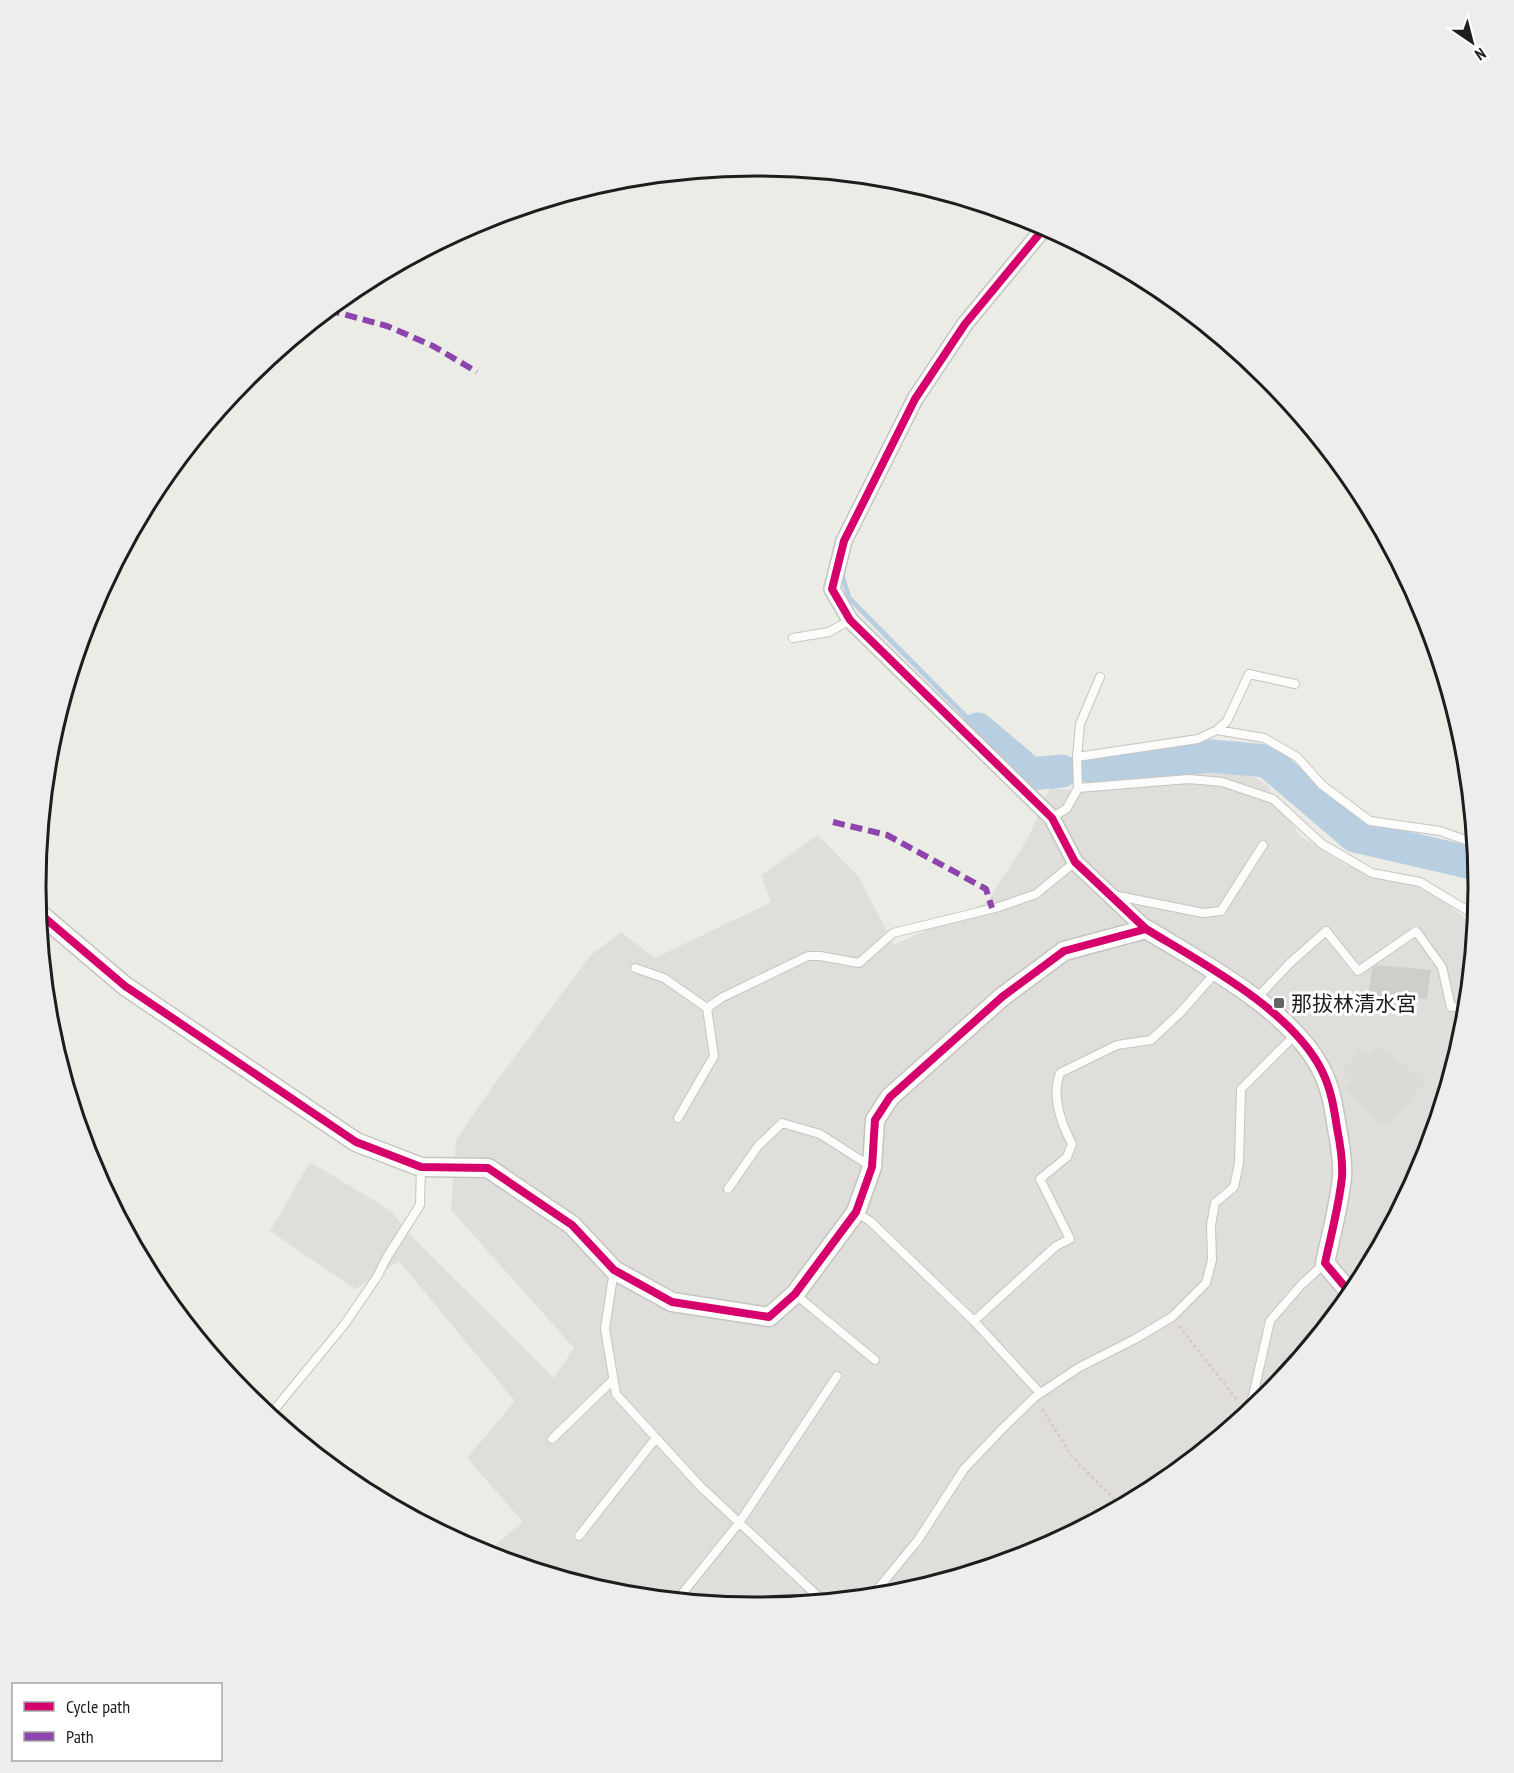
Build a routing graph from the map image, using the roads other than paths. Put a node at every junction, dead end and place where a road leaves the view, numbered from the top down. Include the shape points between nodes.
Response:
1 (1039, 234) edge
2 (850, 620) junction
3 (793, 638) dead end
4 (1100, 677) dead end
5 (1295, 684) dead end
6 (1216, 730) junction
7 (1077, 757) junction
8 (1078, 788) junction
9 (1052, 818) junction
10 (1466, 840) edge
11 (1263, 845) dead end
12 (1075, 862) junction
13 (1108, 894) junction
14 (1467, 910) edge
15 (47, 920) edge
16 (1146, 929) junction
17 (635, 968) dead end
18 (1216, 972) junction
19 (1256, 999) junction
20 (1457, 1007) edge
21 (707, 1008) junction
22 (1296, 1034) junction
23 (678, 1118) dead end
24 (421, 1167) junction
25 (872, 1167) junction
26 (728, 1189) dead end
27 (856, 1212) junction
28 (1325, 1263) junction
29 (614, 1270) junction
30 (1344, 1286) edge
31 (795, 1294) junction
32 (974, 1321) junction
33 (874, 1360) dead end
34 (837, 1376) dead end
35 (613, 1380) junction
36 (1253, 1394) edge
37 (1037, 1395) junction
38 (276, 1408) edge
39 (656, 1438) junction
40 (552, 1439) dead end
41 (739, 1523) junction
42 (579, 1536) dead end
43 (880, 1586) edge
44 (683, 1593) edge
45 (815, 1594) edge

1 - 2 street via 965,324 915,399 880,466 844,541 832,590
2 - 3 lane via 829,632
2 - 9 street
4 - 7 lane via 1080,724
5 - 6 lane via 1249,674 1227,721
6 - 7 lane via 1198,739
6 - 10 lane via 1264,738 1297,758 1322,784 1370,820 1440,831
7 - 8 lane
8 - 9 lane via 1067,808
8 - 14 lane via 1190,779 1222,782 1273,799 1322,844 1372,873 1420,882
9 - 12 street
11 - 13 lane via 1221,911 1203,913
12 - 13 street
12 - 21 lane via 1036,894 893,933 859,963 808,957
13 - 16 street
15 - 24 street via 125,986 356,1142
16 - 18 street
16 - 25 street via 1064,951 1002,997 890,1097 875,1120
17 - 21 lane via 663,978
18 - 19 street
18 - 32 lane via 1151,1040 1117,1045 1060,1073 1055,1085 1061,1124 1072,1144 1067,1158 1040,1179 1070,1239 1056,1246
19 - 20 lane via 1326,931 1358,971 1416,931 1442,968 1451,1007
19 - 22 street
21 - 23 lane via 714,1056
22 - 28 street via 1321,1070 1332,1097 1339,1138 1342,1176
22 - 37 lane via 1240,1089 1239,1163 1234,1188 1215,1203 1212,1260 1206,1283 1172,1317
24 - 29 street via 488,1168 572,1225
24 - 38 lane via 420,1205 377,1277 344,1325
25 - 26 lane via 820,1134 782,1123 758,1146
25 - 27 street
27 - 31 street
27 - 32 lane
28 - 30 street
28 - 36 lane via 1270,1321
29 - 31 street via 672,1302 769,1317
29 - 35 lane via 605,1329
31 - 33 lane
32 - 37 lane
34 - 41 lane
35 - 39 lane via 616,1394
35 - 40 lane
37 - 43 lane via 964,1469 918,1540
39 - 41 lane
39 - 42 lane
41 - 44 lane
41 - 45 lane

